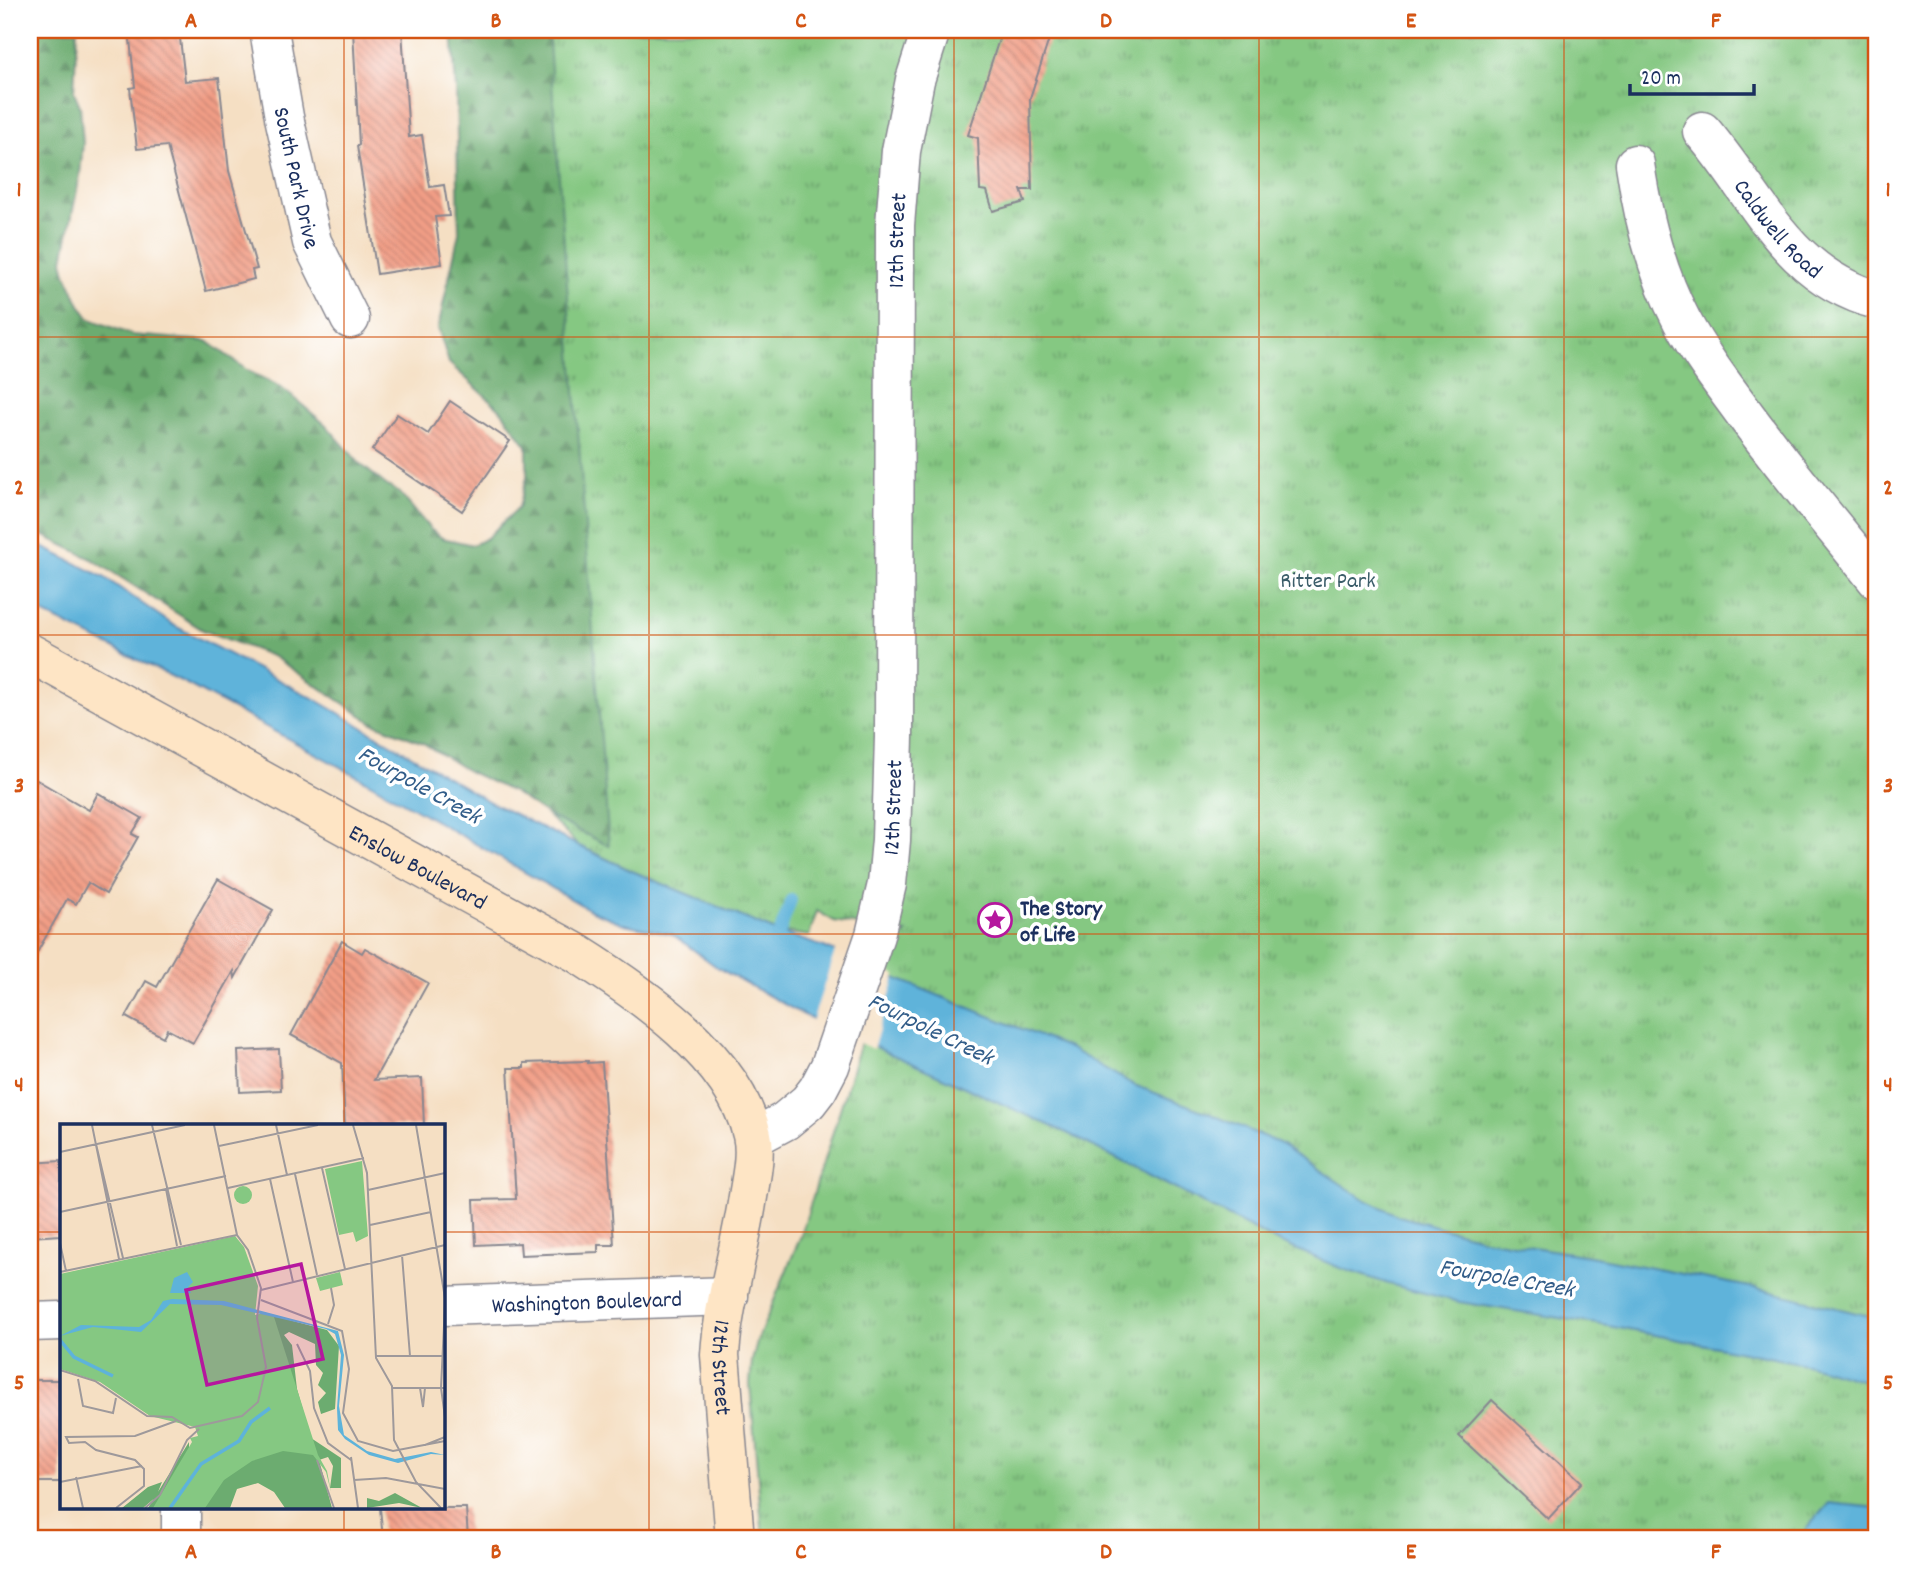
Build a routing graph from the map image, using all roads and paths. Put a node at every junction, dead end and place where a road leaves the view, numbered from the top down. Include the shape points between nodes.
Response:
1 (270, 30) edge
2 (931, 30) edge
3 (1702, 131) dead end
4 (1635, 164) dead end
5 (1877, 300) edge
6 (350, 318) dead end
7 (1877, 580) edge
8 (30, 653) edge
9 (753, 1138) junction
10 (729, 1296) junction
11 (444, 1306) edge
12 (60, 1321) edge
13 (30, 1322) edge
14 (181, 1510) edge
15 (181, 1539) edge
16 (735, 1539) edge

1 - 6 street, South Park Drive via 312,242
2 - 9 street, 12th Street via 901,151 895,225 894,737 887,884 875,935 830,1066 808,1102
3 - 5 street, Caldwell Road via 1793,251 1821,276
4 - 7 street via 1643,216 1681,321 1754,426
8 - 9 street, Enslow Boulevard via 610,974 702,1051 729,1083
9 - 10 street, 12th Street via 747,1205
10 - 11 street, Washington Boulevard
10 - 16 street, 12th Street via 720,1355
12 - 13 street
14 - 15 street

